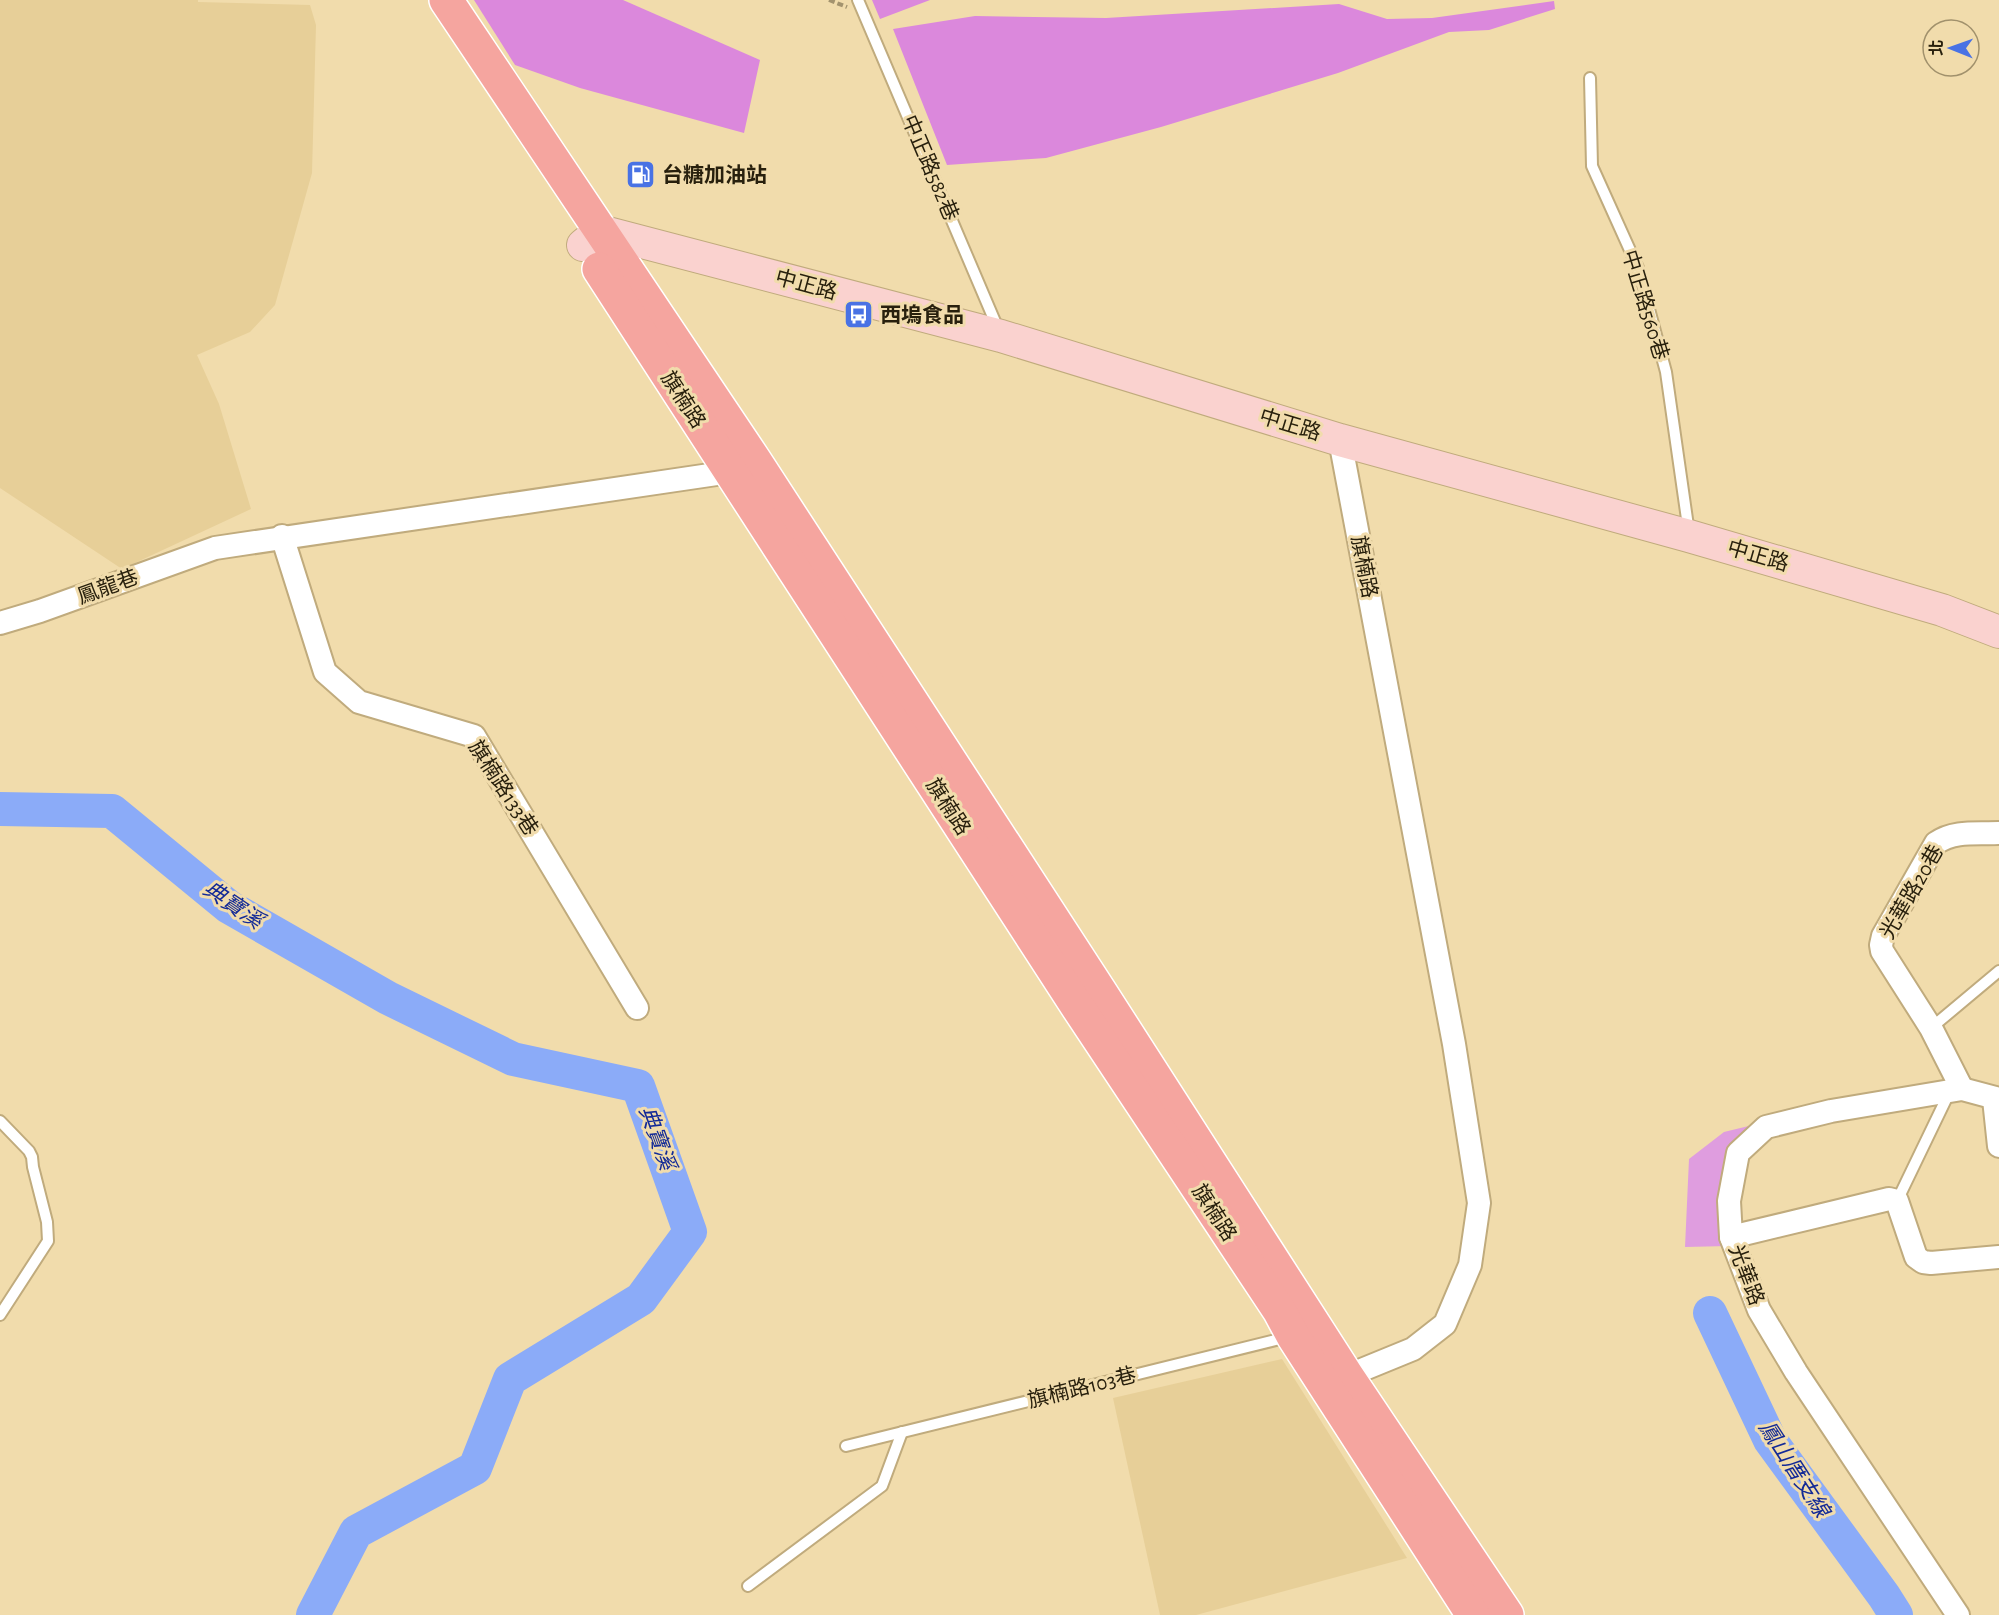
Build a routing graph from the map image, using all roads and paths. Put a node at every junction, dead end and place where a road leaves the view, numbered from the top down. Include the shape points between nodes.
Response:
1 (421, 0) edge
2 (446, 0) edge
3 (858, 0) edge
4 (1590, 78) dead end
5 (591, 238) junction
6 (1001, 336) junction
7 (1340, 440) junction
8 (742, 467) junction
9 (1689, 536) junction
10 (282, 537) junction
11 (0, 623) edge
12 (1999, 632) edge
13 (1999, 833) edge
14 (1999, 971) edge
15 (638, 1008) dead end
16 (1931, 1028) junction
17 (1956, 1090) junction
18 (1996, 1099) edge
19 (0, 1121) edge
20 (1999, 1146) edge
21 (1897, 1201) junction
22 (1731, 1236) junction
23 (1999, 1257) edge
24 (0, 1315) edge
25 (1305, 1332) junction
26 (1347, 1376) junction
27 (902, 1432) junction
28 (846, 1446) dead end
29 (748, 1587) dead end
30 (1473, 1615) edge
31 (1507, 1615) edge
32 (1958, 1615) edge

1 - 5 main road, 旗楠路
2 - 5 main road, 旗楠路
3 - 6 lane, 中正路582巷
4 - 9 lane, 中正路560巷 via 1592,166 1638,268 1666,372
5 - 6 main road, 中正路
5 - 8 main road, 旗楠路
6 - 7 main road, 中正路
7 - 9 main road, 中正路
7 - 26 street, 旗楠路 via 1454,1044 1479,1203 1470,1265 1445,1324 1413,1348
8 - 10 street
8 - 25 main road, 旗楠路 via 1084,1016 1279,1310
9 - 12 main road, 中正路 via 1942,610
10 - 11 street, 鳳龍巷 via 214,548
10 - 15 street, 旗楠路133巷 via 325,672 359,702 474,736
13 - 16 street, 光華路20巷 via 1957,834 1936,843 1883,936 1882,951
14 - 16 lane
16 - 17 street, 光華路20巷
17 - 18 street, 光華路
17 - 21 lane
17 - 22 street, 光華路 via 1831,1111 1766,1127 1738,1153 1729,1201
18 - 20 street
19 - 24 lane via 30,1151 49,1233 43,1249
21 - 22 street via 1889,1199
21 - 23 street via 1916,1257 1923,1262
22 - 32 street, 光華路 via 1759,1310 1796,1372
25 - 26 main road, 旗楠路
25 - 27 lane, 旗楠路103巷
25 - 30 main road, 旗楠路
26 - 31 main road, 旗楠路
27 - 28 lane, 旗楠路103巷
27 - 29 lane via 882,1486

